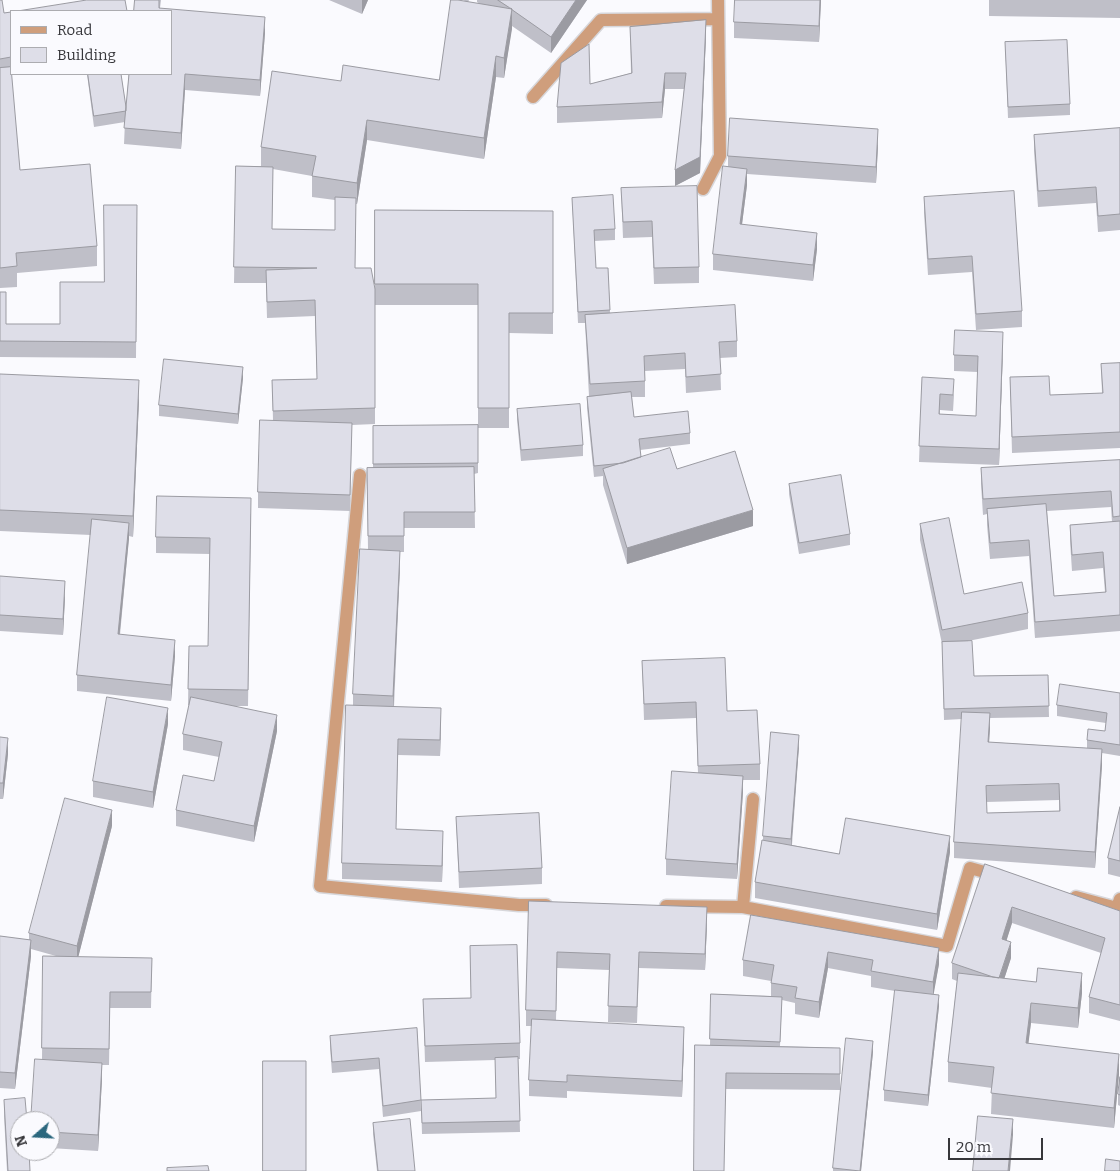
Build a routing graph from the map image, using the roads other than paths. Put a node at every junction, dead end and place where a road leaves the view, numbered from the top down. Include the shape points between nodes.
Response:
1 (718, 0) edge
2 (718, 18) junction
3 (533, 97) dead end
4 (703, 189) dead end
5 (360, 475) dead end
6 (753, 799) dead end
7 (1016, 881) edge
8 (1062, 893) edge
9 (1120, 899) edge
10 (558, 906) edge
11 (656, 906) edge
12 (744, 907) junction

1 - 2 street
2 - 3 street via 601,20
2 - 4 street via 720,156
5 - 10 street via 320,886
6 - 12 street
7 - 12 street via 970,868 947,946
8 - 9 street via 1117,908
11 - 12 street

